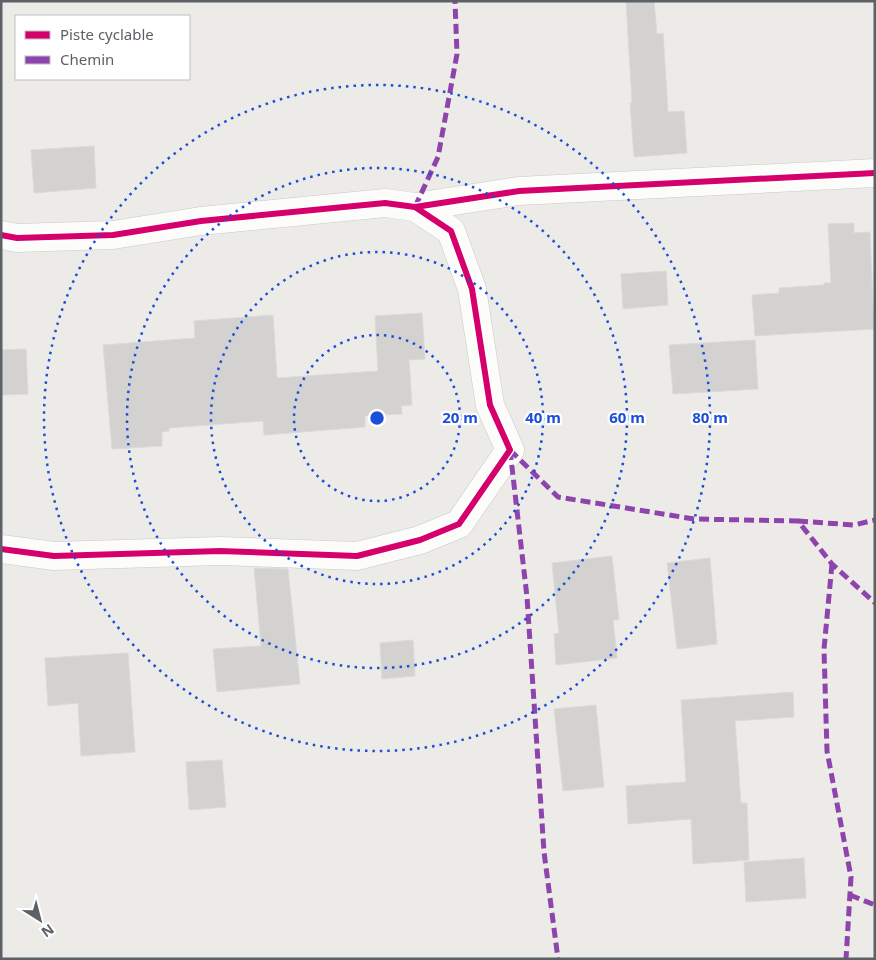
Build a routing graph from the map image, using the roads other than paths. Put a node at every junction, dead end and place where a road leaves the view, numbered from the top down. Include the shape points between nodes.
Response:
1 (875, 173) edge
2 (416, 207) junction
3 (1, 235) edge
4 (1, 549) edge

1 - 2 street via 519,191
2 - 3 street via 386,203 200,221 113,235 17,238
2 - 4 street via 451,231 472,288 490,405 510,450 459,524 420,540 357,556 220,551 54,556

